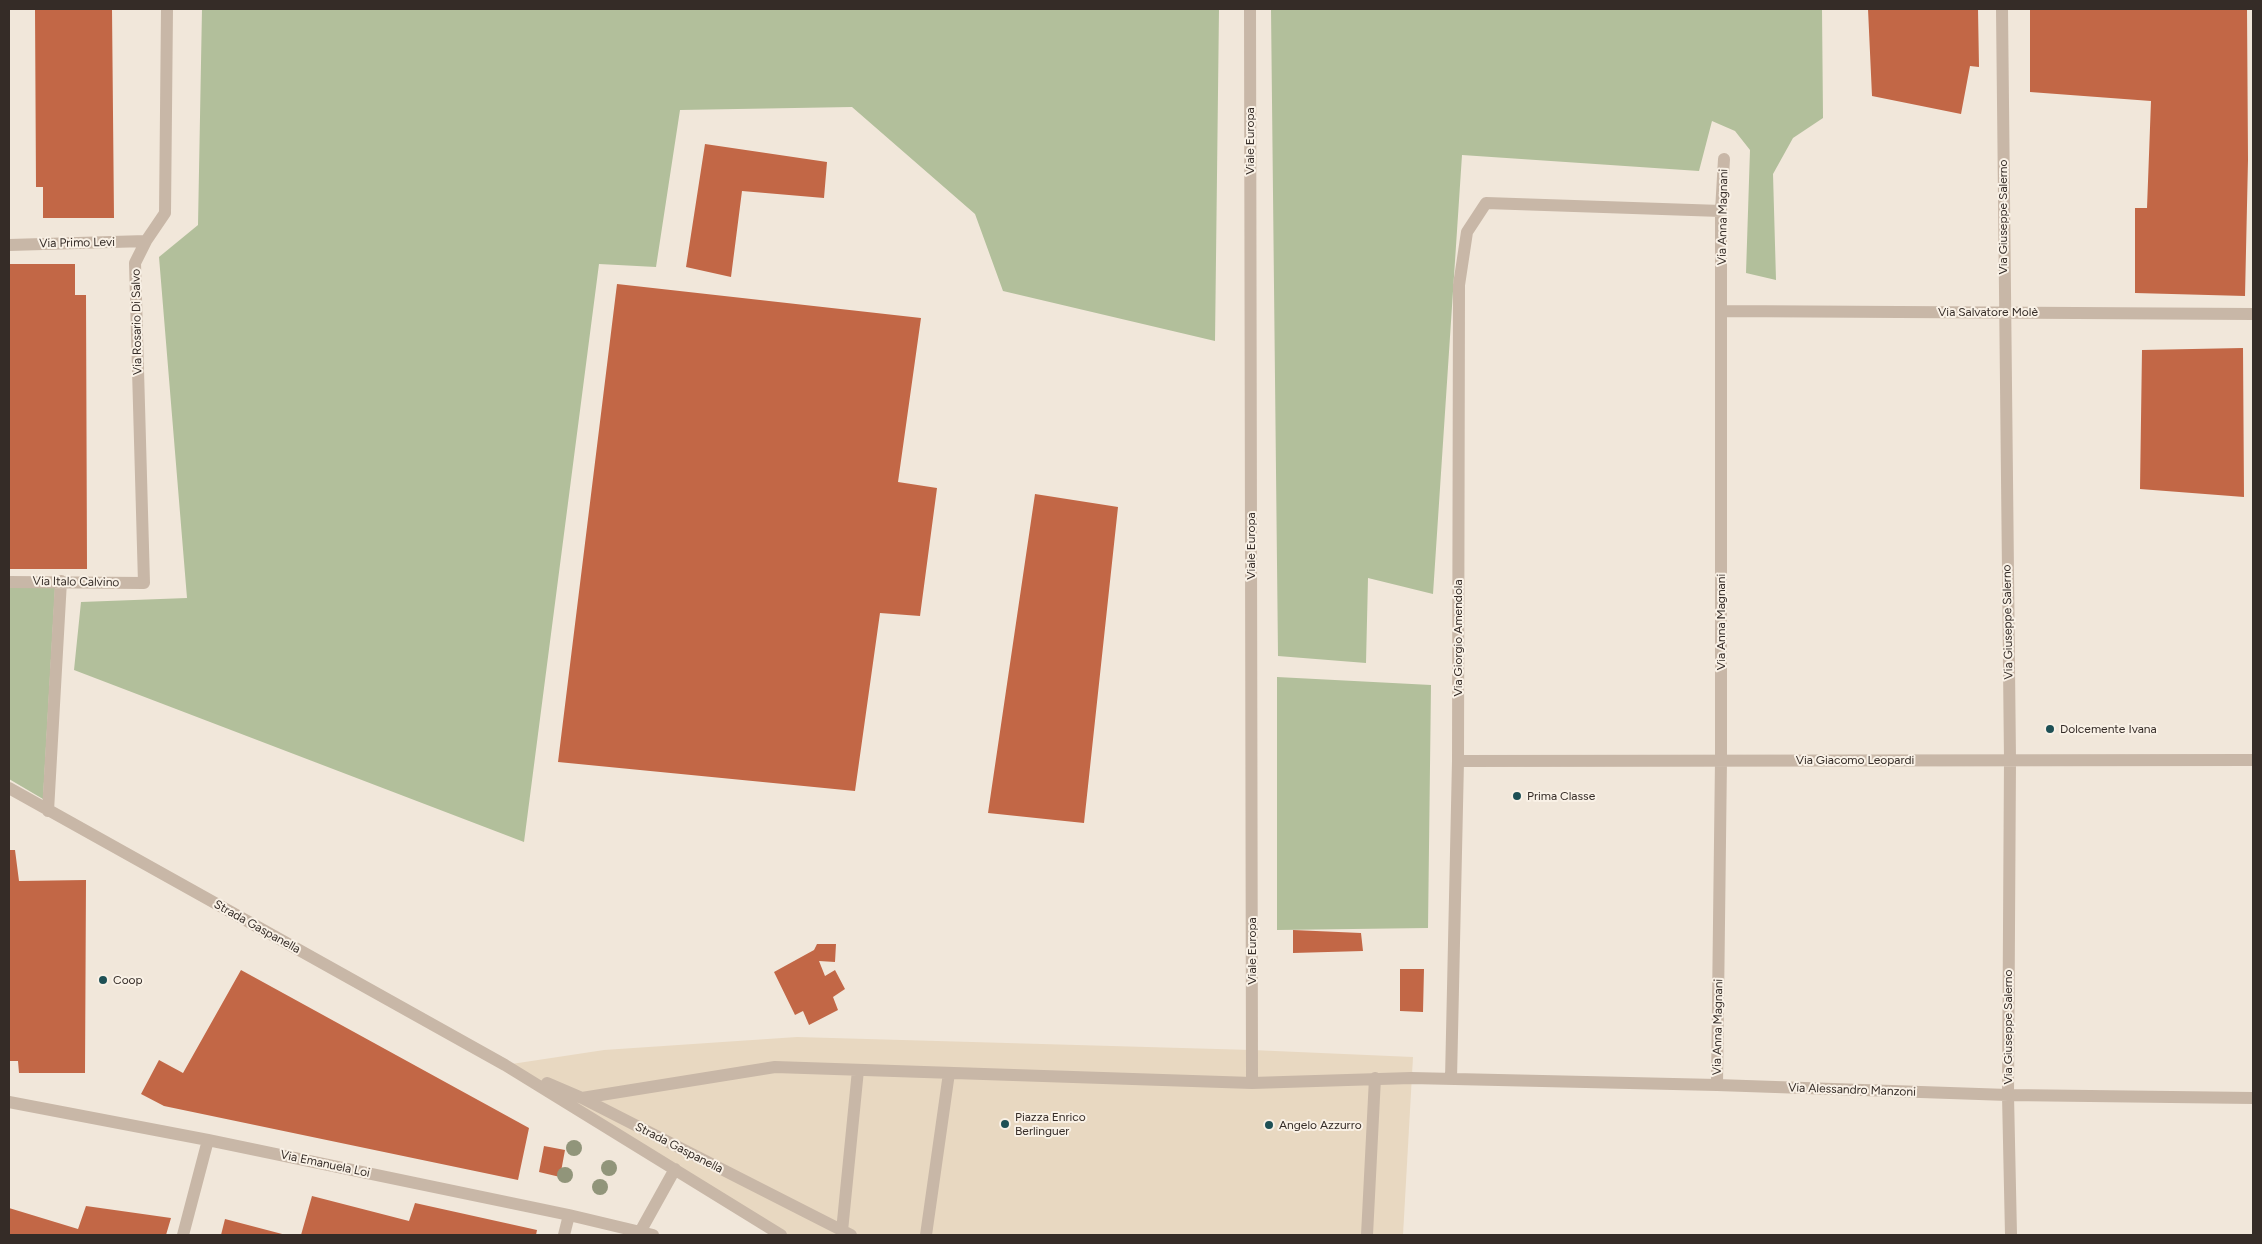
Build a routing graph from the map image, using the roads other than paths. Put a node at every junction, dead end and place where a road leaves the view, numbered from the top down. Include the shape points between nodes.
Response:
1 (167, 9) edge
2 (1250, 9) edge
3 (2002, 9) edge
4 (1724, 159) dead end
5 (1721, 211) junction
6 (146, 241) junction
7 (9, 245) edge
8 (1722, 311) junction
9 (2004, 312) junction
10 (2253, 314) edge
11 (60, 581) junction
12 (9, 582) edge
13 (144, 583) joint
14 (1721, 760) junction
15 (2010, 760) junction
16 (2253, 760) edge
17 (1458, 761) junction
18 (9, 788) edge
19 (48, 810) junction
20 (505, 1065) junction
21 (858, 1070) junction
22 (949, 1073) junction
23 (1375, 1078) junction
24 (1451, 1079) junction
25 (1252, 1083) junction
26 (1718, 1085) junction
27 (2008, 1095) junction
28 (582, 1098) junction
29 (2253, 1098) edge
30 (9, 1102) edge
31 (208, 1140) junction
32 (675, 1170) junction
33 (570, 1215) junction
34 (640, 1232) junction
35 (845, 1234) edge
36 (183, 1235) edge
37 (564, 1235) edge
38 (653, 1235) edge
39 (781, 1235) edge
40 (926, 1235) edge
41 (1366, 1235) edge
42 (2012, 1235) edge

1 - 6 street, Via Rosario Di Salvo via 165,213
2 - 25 street, Viale Europa
3 - 9 street, Via Giuseppe Salerno
4 - 5 street, Via Anna Magnani
5 - 8 street, Via Anna Magnani
5 - 17 street, Via Giorgio Amendola via 1486,203 1467,232 1459,286
6 - 7 street, Via Primo Levi
6 - 13 street, Via Rosario Di Salvo via 135,263
8 - 9 street, Via Salvatore Molè
8 - 14 street, Via Anna Magnani
9 - 10 street, Via Salvatore Molè
9 - 15 street, Via Giuseppe Salerno
11 - 12 street, Via Italo Calvino
11 - 13 street, Via Italo Calvino
11 - 19 street
14 - 15 street, Via Giacomo Leopardi
14 - 17 street, Via Giacomo Leopardi
14 - 26 street, Via Anna Magnani
15 - 16 street, Via Giacomo Leopardi
15 - 27 street, Via Giuseppe Salerno
17 - 24 street, Via Giorgio Amendola
18 - 19 street, Strada Gaspanella
19 - 20 street, Strada Gaspanella
20 - 28 street, Strada Gaspanella
20 - 32 street, Strada Gaspanella
21 - 22 street, Via Alessandro Manzoni
21 - 28 street, Via Alessandro Manzoni via 774,1068
21 - 35 street
22 - 25 street, Via Alessandro Manzoni
22 - 40 street
23 - 24 street, Via Alessandro Manzoni
23 - 25 street, Via Alessandro Manzoni
23 - 41 street
24 - 26 street, Via Alessandro Manzoni
26 - 27 street, Via Alessandro Manzoni
27 - 29 street, Via Alessandro Manzoni
27 - 42 street, Via Giuseppe Salerno
28 - 35 street, Strada Gaspanella
30 - 31 street, Via Emanuela Loi
31 - 33 street, Via Emanuela Loi
31 - 36 street
32 - 34 street
32 - 39 street, Strada Gaspanella
33 - 34 street, Via Emanuela Loi
33 - 37 street
34 - 38 street, Via Emanuela Loi

